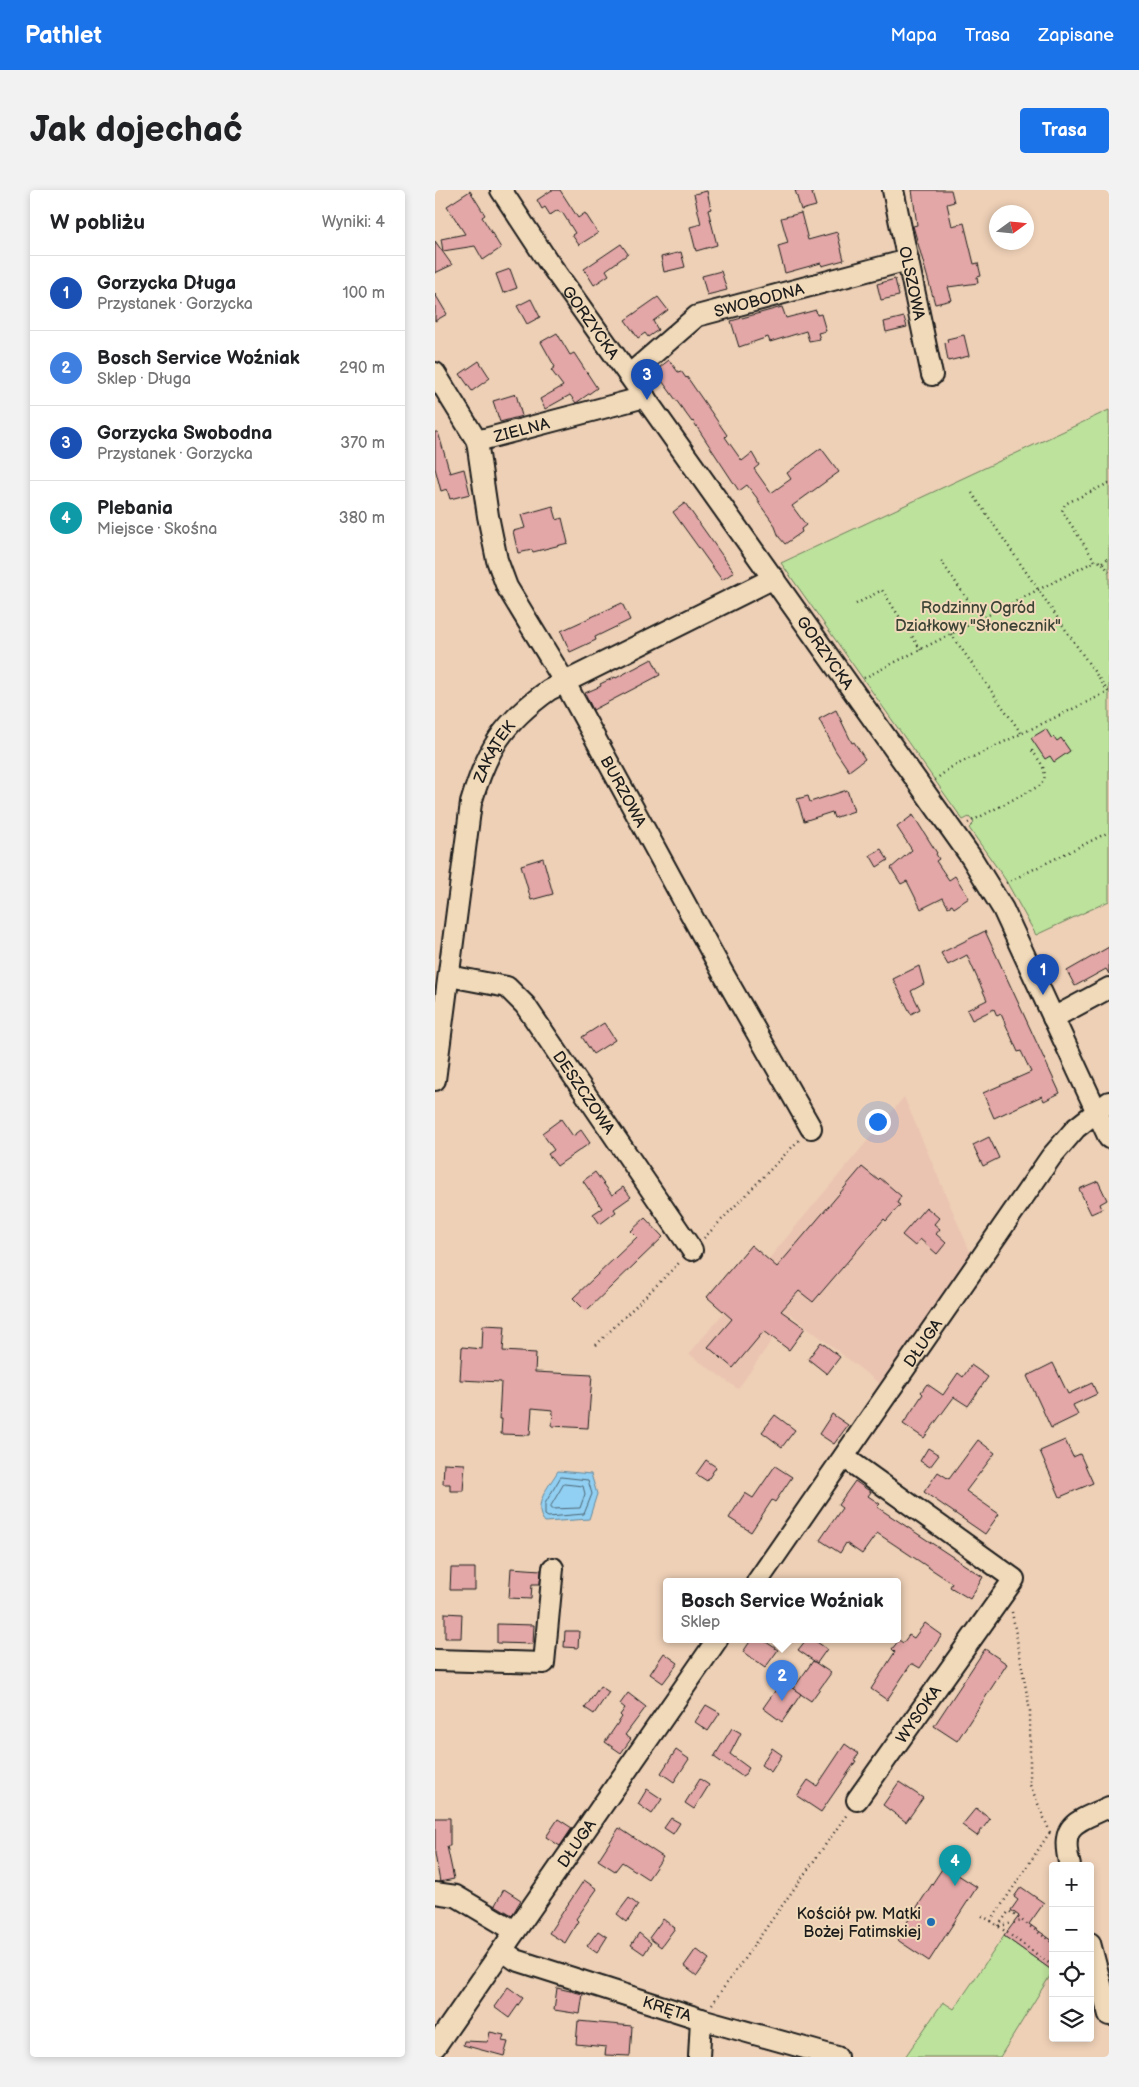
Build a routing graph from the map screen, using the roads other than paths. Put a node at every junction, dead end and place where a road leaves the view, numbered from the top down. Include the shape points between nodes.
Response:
1 (501, 190) edge
2 (893, 190) edge
3 (908, 260) junction
4 (435, 373) edge
5 (629, 375) junction
6 (932, 375) dead end
7 (645, 397) junction
8 (477, 441) junction
9 (774, 578) junction
10 (564, 682) junction
11 (449, 976) junction
12 (1109, 988) edge
13 (1053, 1018) junction
14 (435, 1080) edge
15 (1103, 1106) edge
16 (811, 1128) dead end
17 (1109, 1138) edge
18 (692, 1250) dead end
19 (844, 1457) junction
20 (553, 1568) dead end
21 (760, 1578) edge
22 (715, 1643) edge
23 (435, 1660) edge
24 (857, 1800) road end
25 (1109, 1807) edge
26 (1069, 1862) edge
27 (435, 1893) edge
28 (515, 1931) junction
29 (502, 1950) junction
30 (1092, 1952) edge
31 (1109, 2015) edge
32 (701, 2019) junction
33 (435, 2047) edge
34 (699, 2057) edge
35 (837, 2057) edge

1 - 5 street, GORZYCKA
2 - 3 street, OLSZOWA
3 - 5 street, SWOBODNA via 697,316
3 - 6 street, OLSZOWA
4 - 8 street, ZIELNA
5 - 7 street, GORZYCKA
7 - 8 street, ZIELNA
7 - 9 street, GORZYCKA
8 - 10 street, BURZOWA via 497,560 519,610
9 - 10 street, ZAKĄTEK
9 - 13 street, GORZYCKA via 977,866 1003,909
10 - 11 street, ZAKĄTEK via 529,704 512,720 497,739 480,773 467,826
10 - 16 street, BURZOWA
11 - 14 street, ZAKĄTEK
11 - 18 street, DESZCZOWA via 507,987 525,1005
12 - 13 street
13 - 15 street, GORZYCKA
15 - 17 street, GORZYCKA
15 - 19 street, DŁUGA via 1051,1157
19 - 21 street, DŁUGA
19 - 24 street, WYSOKA via 1014,1579
20 - 23 street via 544,1663
22 - 28 street, DŁUGA
25 - 26 street via 1073,1823 1065,1849
27 - 28 street via 456,1896
28 - 29 street, DŁUGA
29 - 32 street, KRĘTA via 516,1960
29 - 33 street, DŁUGA
30 - 31 street
32 - 34 street
32 - 35 street, KRĘTA

